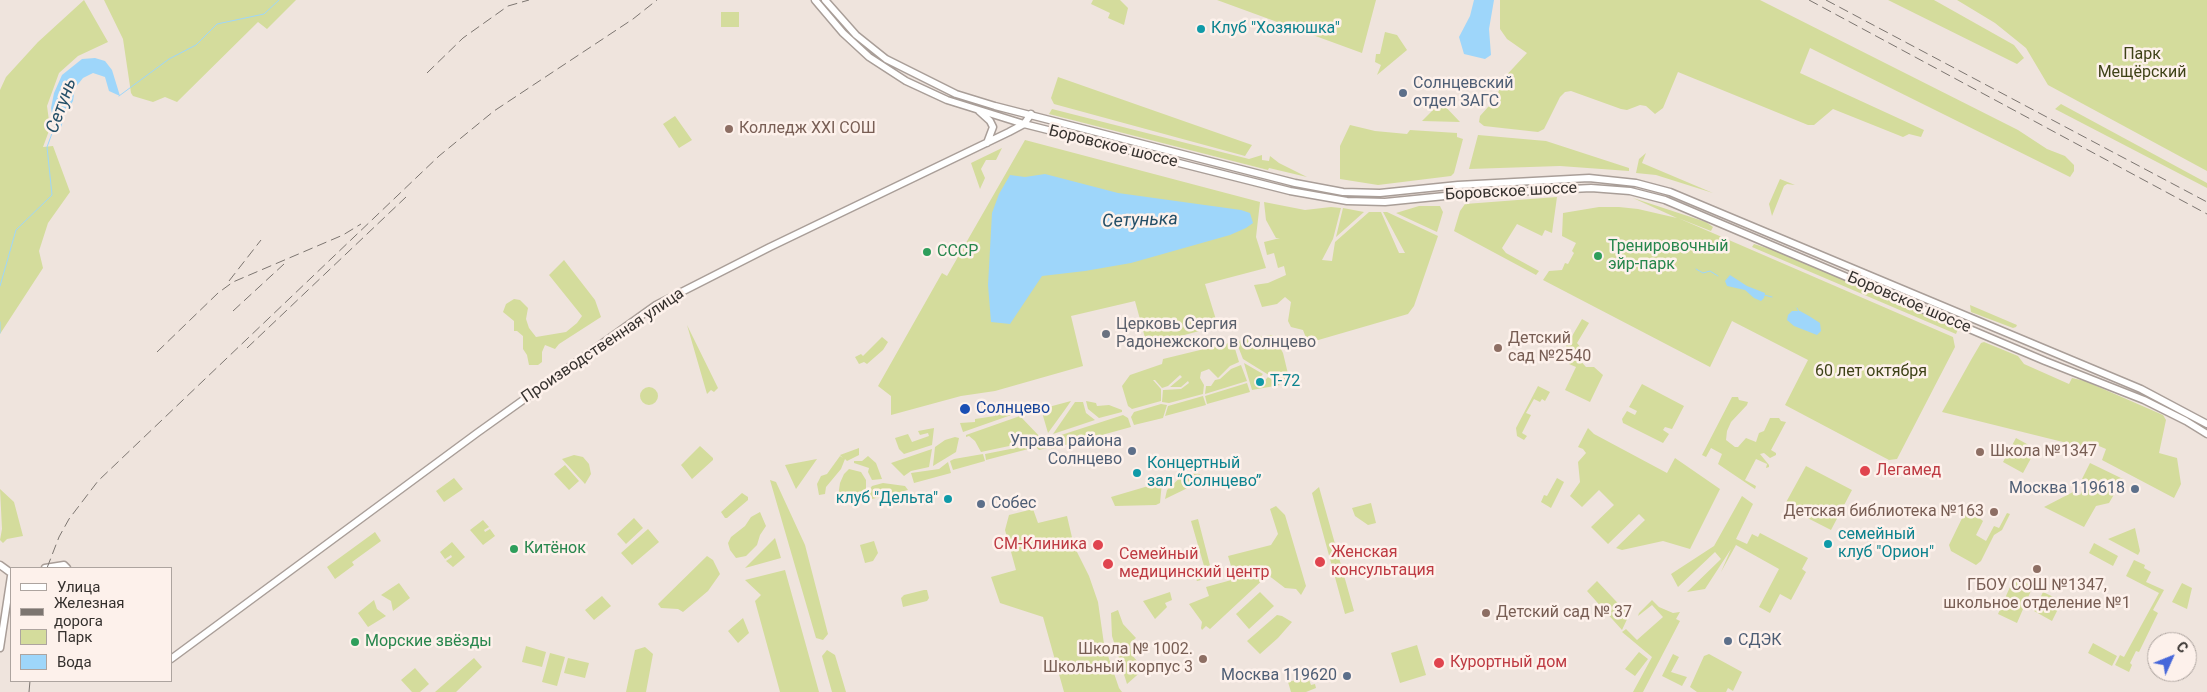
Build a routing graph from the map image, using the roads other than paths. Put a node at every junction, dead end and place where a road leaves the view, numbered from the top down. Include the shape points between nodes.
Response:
1 (814, 0) edge
2 (825, 0) edge
3 (977, 110) junction
4 (1031, 114) junction
5 (1024, 124) junction
6 (987, 143) junction
7 (2207, 424) edge
8 (2207, 434) edge
9 (0, 565) edge
10 (10, 574) edge
11 (10, 582) edge
12 (0, 648) edge
13 (172, 658) edge

1 - 3 main road, Боровское шоссе via 850,40 877,63 906,81
2 - 4 main road, Боровское шоссе via 863,40 895,64 964,97
3 - 5 main road, Боровское шоссе
3 - 6 main road via 993,127
4 - 5 main road
4 - 7 main road, Боровское шоссе via 1285,181 1343,192 1380,193 1580,178 1636,183 1664,190 2141,389
5 - 6 main road, Производственная улица
5 - 8 main road, Боровское шоссе via 1290,191 1347,201 1390,202 1589,188 1653,196 2144,400
6 - 13 main road, Производственная улица via 669,297
9 - 10 main road
11 - 12 main road

